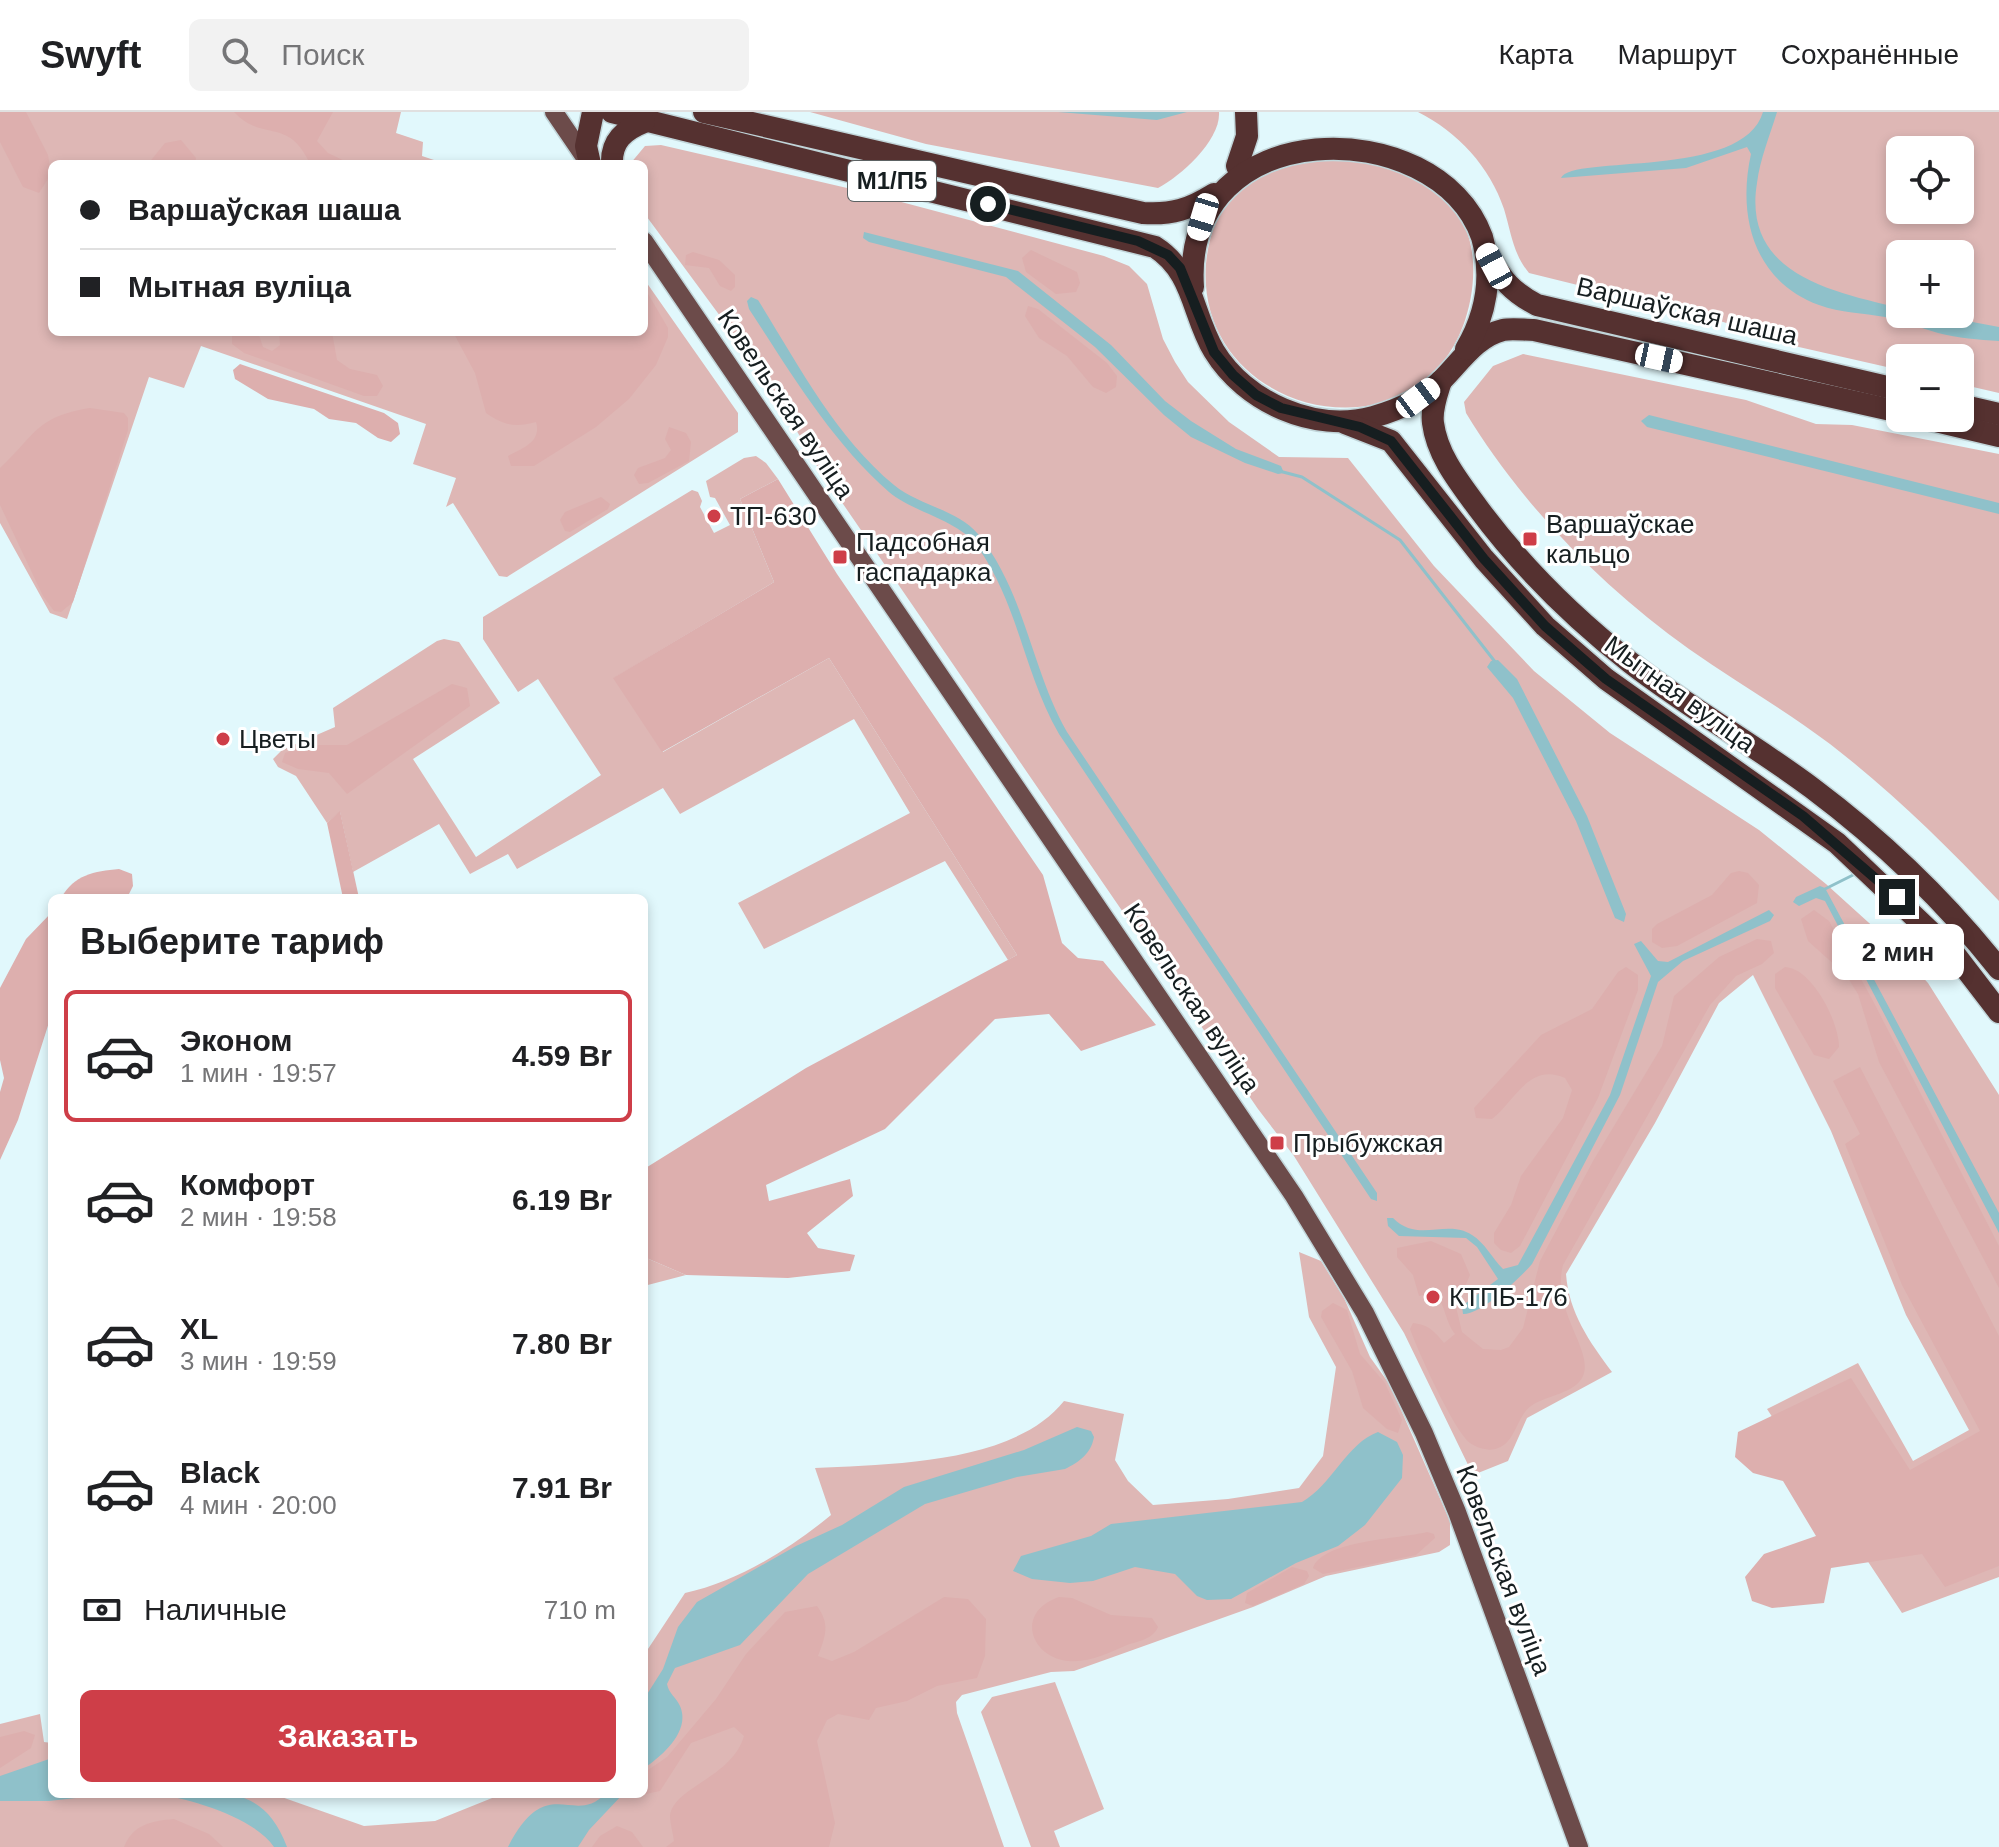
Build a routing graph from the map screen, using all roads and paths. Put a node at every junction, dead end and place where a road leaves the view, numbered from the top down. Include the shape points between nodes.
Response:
1 (554, 112) edge
2 (593, 112) edge
3 (612, 112) edge
4 (704, 112) edge
5 (1246, 112) edge
6 (644, 122) junction
7 (1314, 128) dead end
8 (1404, 141) dead end
9 (587, 160) edge
10 (589, 160) edge
11 (612, 160) edge
12 (1236, 167) junction
13 (1215, 193) junction
14 (648, 247) edge
15 (1486, 251) junction
16 (1193, 296) junction
17 (1460, 360) junction
18 (1441, 381) junction
19 (1886, 387) edge
20 (1974, 408) edge
21 (1886, 409) edge
22 (1999, 414) edge
23 (1336, 421) junction
24 (1974, 430) edge
25 (1999, 436) edge
26 (1999, 969) edge
27 (1999, 1012) edge
28 (1579, 1847) edge

1 - 9 main road
2 - 10 highway via 586,146
3 - 6 highway, Варшаўская шаша / М1/П5
4 - 13 highway, Варшаўская шаша / М1/П5 via 1143,213 1167,215 1190,209
5 - 12 highway via 1247,136
6 - 11 highway via 622,134
6 - 16 highway, Варшаўская шаша / М1/П5 via 1138,241 1168,255
7 - 12 highway, Варшаўская шаша / М1/П5 via 1278,139
8 - 15 highway, Варшаўская шаша / М1/П5 via 1443,168 1463,192
12 - 13 highway, Варшаўская шаша / М1/П5
13 - 16 highway, Варшаўская шаша / М1/П5 via 1195,243
14 - 28 main road, Ковельская вуліца via 1294,1196 1365,1313 1457,1512
15 - 17 highway, Варшаўская шаша / М1/П5 via 1484,308
15 - 19 highway, Варшаўская шаша / М1/П5 via 1502,281 1537,305
16 - 23 highway, Варшаўская шаша / М1/П5 via 1208,338 1233,375 1281,408
17 - 18 highway, Варшаўская шаша / М1/П5
17 - 21 highway, Варшаўская шаша / М1/П5 via 1504,330 1534,330
18 - 23 highway, Варшаўская шаша / М1/П5 via 1393,411
18 - 26 highway, Мытная вуліца via 1432,418 1440,449 1460,484 1516,555 1632,664 1862,828 1956,918
20 - 22 highway
23 - 27 highway, Мытная вуліца via 1391,441 1484,559 1545,626 1606,679 1837,843 1956,956
24 - 25 highway

